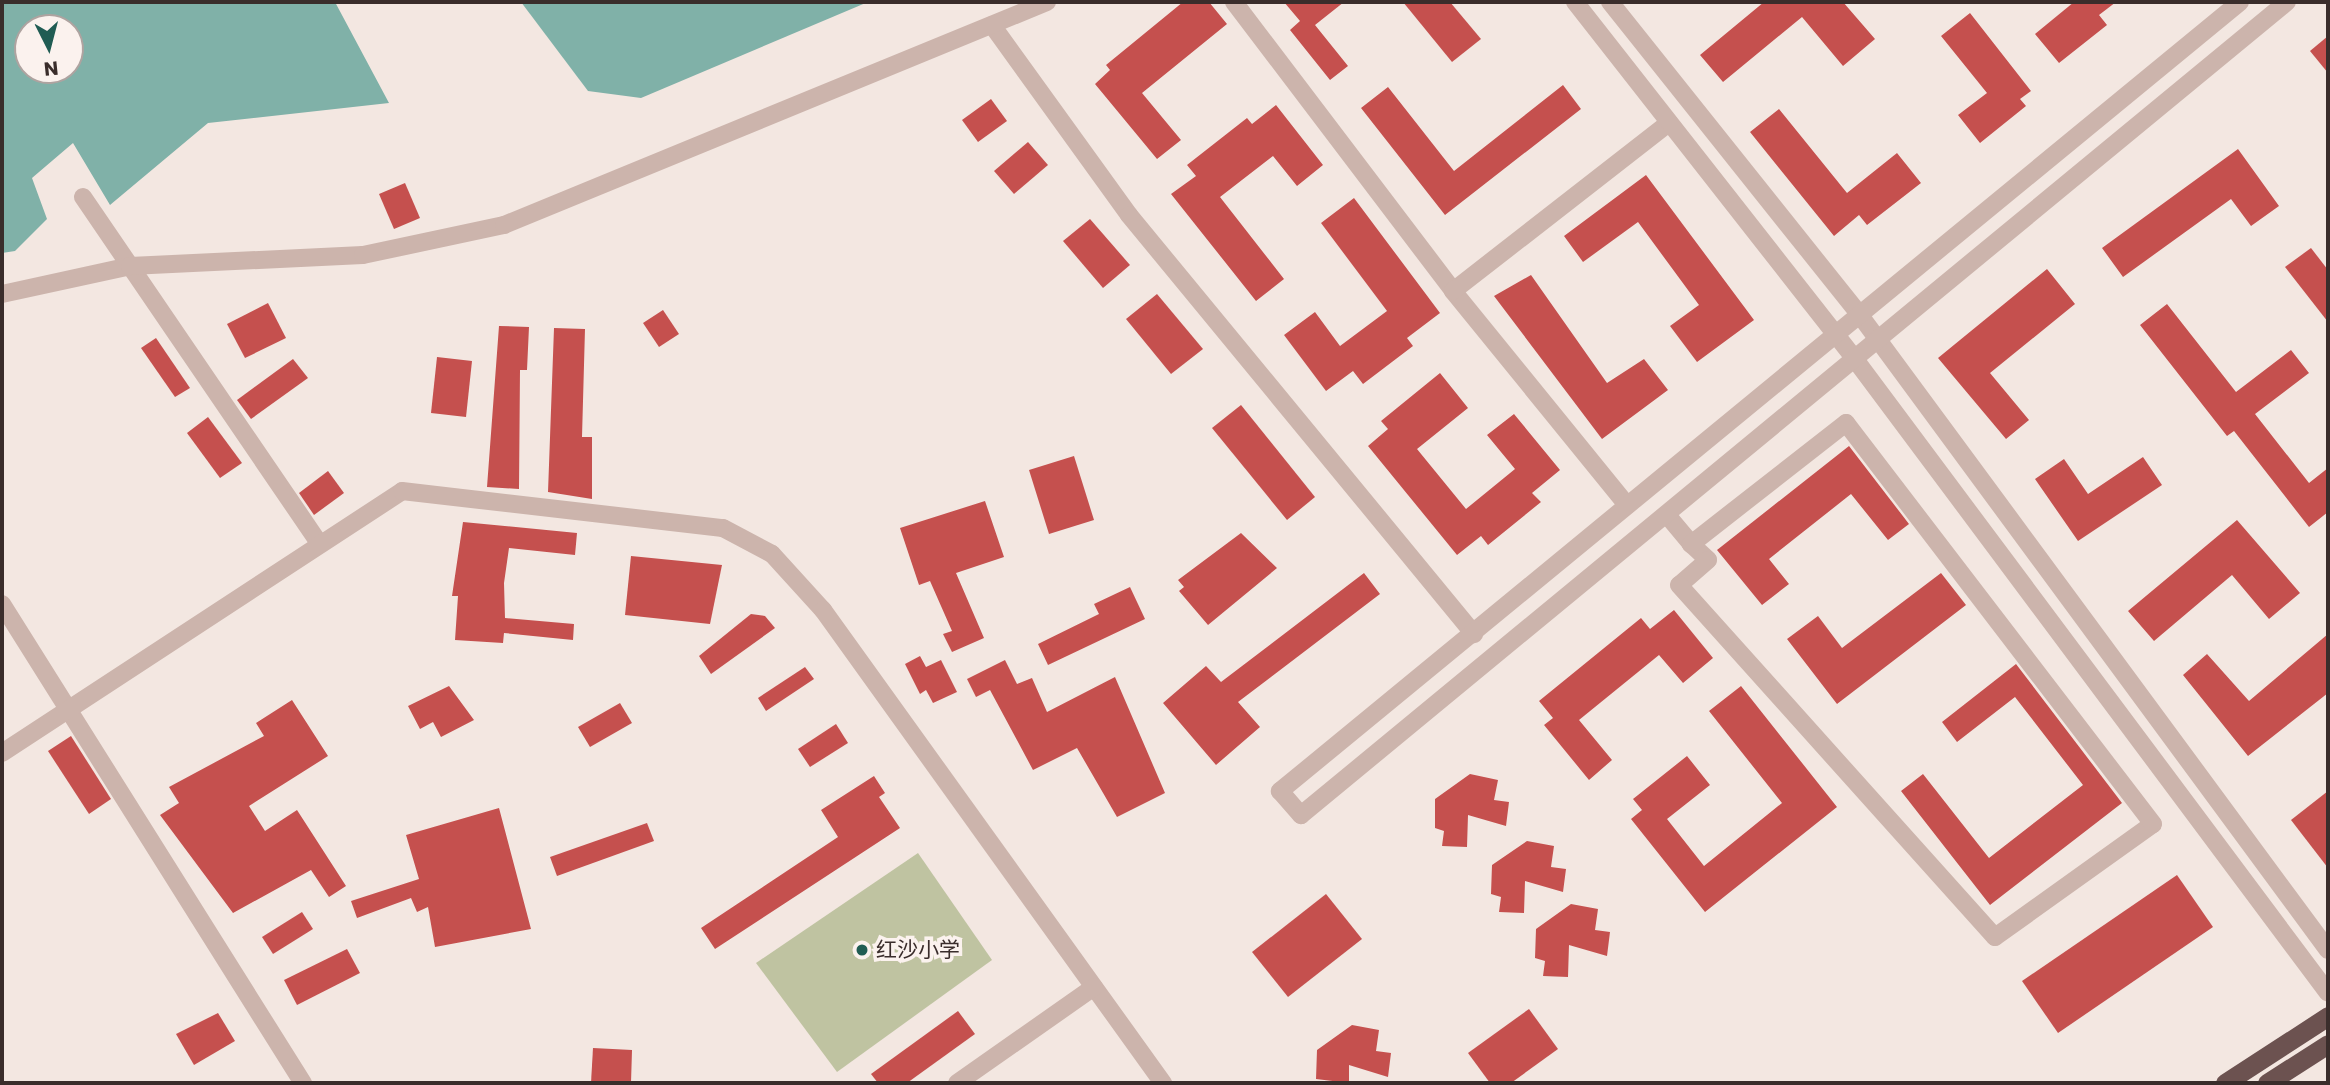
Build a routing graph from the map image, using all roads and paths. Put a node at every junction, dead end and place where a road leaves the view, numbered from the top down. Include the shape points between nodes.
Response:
1 (1047, 2) edge
2 (1234, 2) edge
3 (1575, 2) edge
4 (1609, 2) edge
5 (2240, 2) edge
6 (2287, 2) edge
7 (992, 24) junction
8 (1669, 123) junction
9 (83, 197) dead end
10 (130, 266) junction
11 (1453, 291) junction
12 (2, 293) edge
13 (1862, 318) junction
14 (1838, 337) junction
15 (1878, 345) junction
16 (1857, 362) junction
17 (1627, 505) junction
18 (1667, 515) junction
19 (320, 544) junction
20 (1691, 544) junction
21 (2, 604) edge
22 (1474, 634) junction
23 (71, 705) junction
24 (2, 753) edge
25 (2328, 950) edge
26 (1094, 987) junction
27 (2328, 993) edge
28 (2328, 1016) edge
29 (2328, 1044) edge
30 (303, 1083) edge
31 (957, 1083) edge
32 (1163, 1083) edge
33 (2225, 1083) edge
34 (2267, 1083) edge

1 - 7 street
2 - 11 street
3 - 8 street
4 - 13 street
5 - 13 street
6 - 15 street
7 - 10 street via 504,225 363,255
7 - 22 street via 1151,243
8 - 11 street
8 - 14 street
9 - 10 street
10 - 12 street
10 - 19 street
11 - 17 street
13 - 14 street
13 - 15 street
14 - 16 street
14 - 17 street
15 - 16 street
15 - 25 street
16 - 18 street
16 - 27 street
17 - 22 street
18 - 20 street
18 - 22 street via 1301,815 1280,791
19 - 23 street
19 - 26 street via 402,491 723,528 772,554 823,610
20 - 20 street via 1708,560 1679,584 1995,937 2152,824 1846,423
21 - 23 street
23 - 24 street
23 - 30 street
26 - 31 street
26 - 32 street
28 - 33 highway
29 - 34 highway

